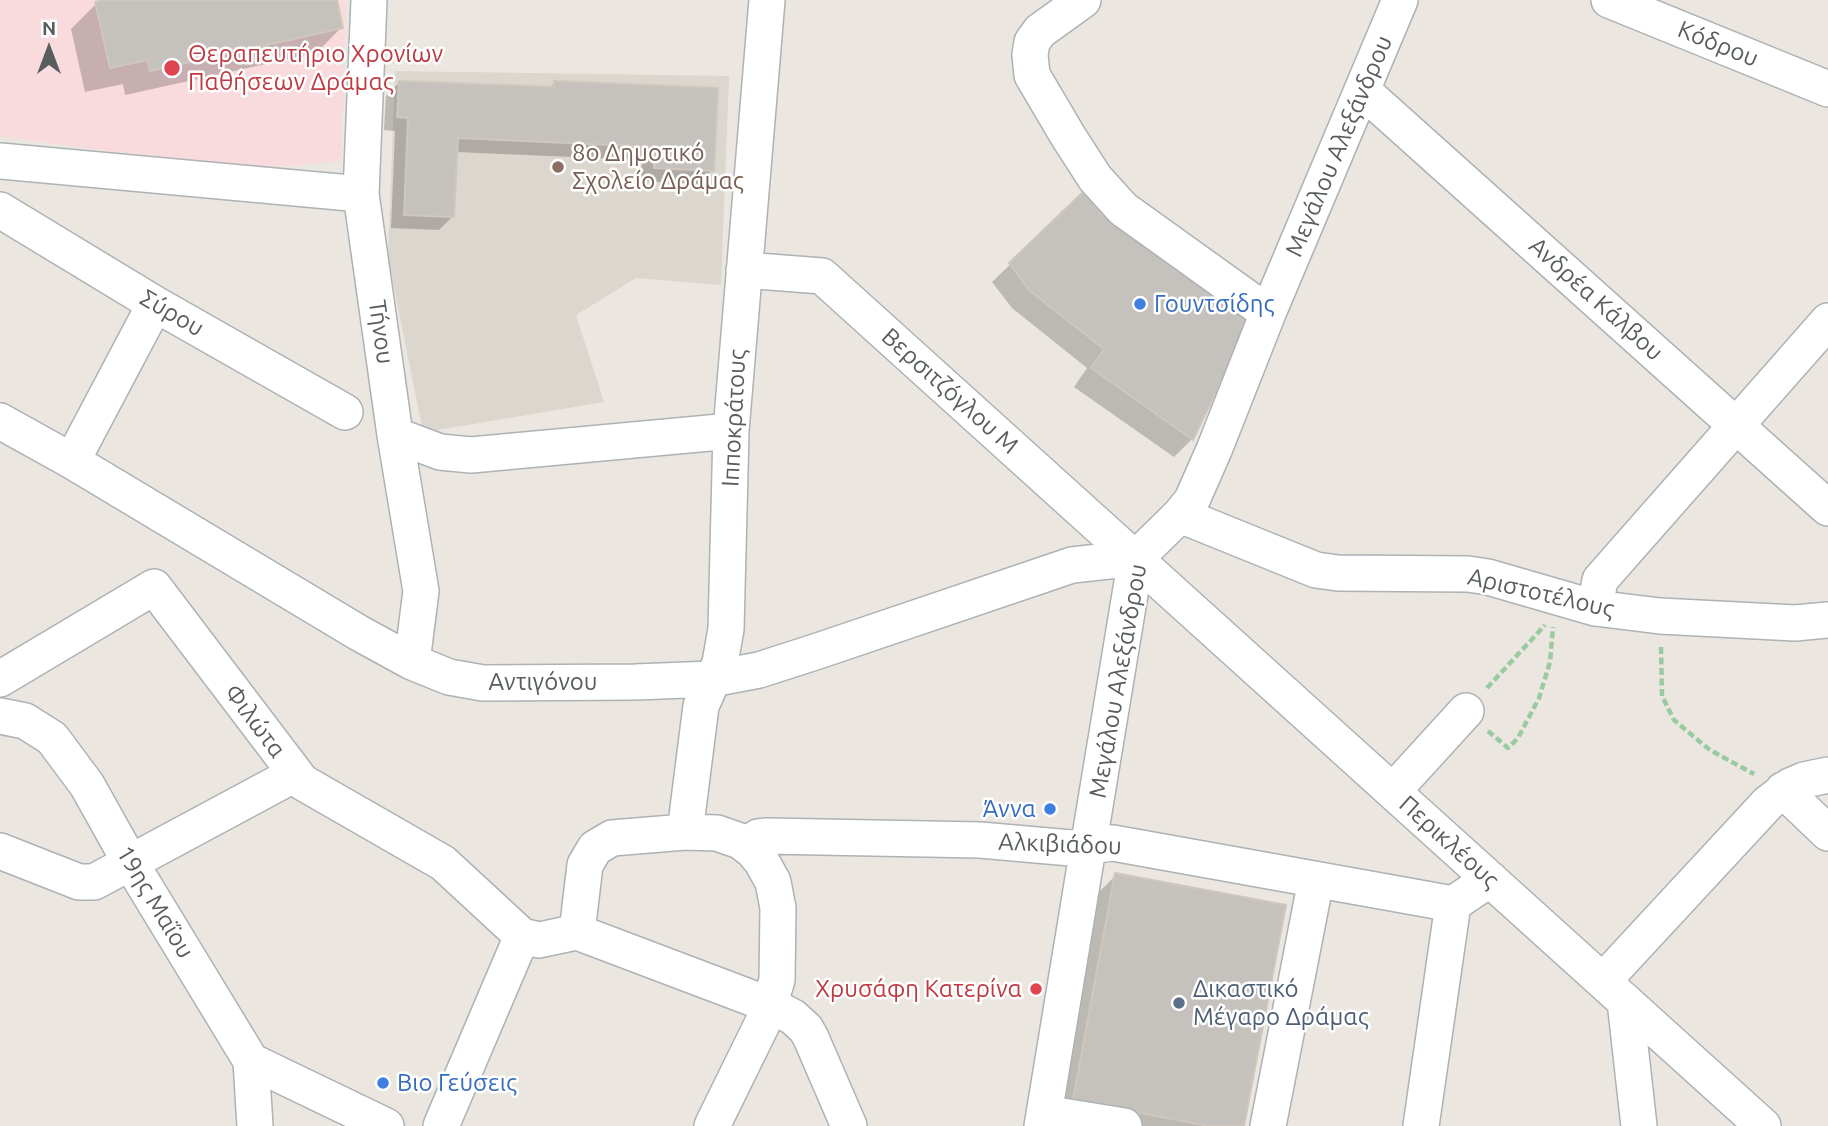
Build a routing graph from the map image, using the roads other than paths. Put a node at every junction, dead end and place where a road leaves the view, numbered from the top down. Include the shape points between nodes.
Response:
1 (369, 0) edge
2 (767, 0) edge
3 (1083, 0) edge
4 (1400, 0) edge
5 (1609, 0) edge
6 (1828, 89) edge
7 (1363, 91) junction
8 (0, 161) edge
9 (361, 194) junction
10 (0, 211) edge
11 (744, 270) junction
12 (155, 304) junction
13 (1268, 313) junction
14 (1828, 321) edge
15 (345, 412) dead end
16 (0, 421) edge
17 (1736, 425) junction
18 (732, 431) junction
19 (395, 435) junction
20 (72, 461) junction
21 (1828, 508) edge
22 (1180, 515) junction
23 (1136, 558) junction
24 (1595, 608) junction
25 (1828, 620) edge
26 (412, 662) junction
27 (0, 679) edge
28 (712, 679) junction
29 (1466, 711) road end
30 (0, 716) edge
31 (295, 774) junction
32 (1828, 775) edge
33 (1783, 790) junction
34 (1393, 792) junction
35 (685, 832) junction
36 (1828, 833) edge
37 (746, 845) junction
38 (1089, 847) junction
39 (0, 851) edge
40 (131, 862) junction
41 (1490, 879) junction
42 (1316, 880) junction
43 (1453, 904) junction
44 (577, 933) junction
45 (522, 936) junction
46 (1614, 991) junction
47 (770, 1005) junction
48 (251, 1061) junction
49 (1043, 1119) edge
50 (256, 1126) edge
51 (386, 1126) edge
52 (441, 1126) edge
53 (712, 1126) edge
54 (849, 1126) edge
55 (1124, 1126) edge
56 (1268, 1126) edge
57 (1421, 1126) edge
58 (1639, 1126) edge
59 (1763, 1126) edge

1 - 9 street, Τήνου
2 - 11 street, Ιπποκράτους
3 - 13 street via 1050,21 1036,36 1030,55 1032,75 1068,136 1101,186 1124,209
4 - 7 street, Μεγάλου Αλεξάνδρου
5 - 6 street, Κόδρου
7 - 13 street, Μεγάλου Αλεξάνδρου
7 - 17 street, Ανδρέα Κάλβου
8 - 9 street
9 - 19 street, Τήνου
10 - 12 street, Σύρου
11 - 18 street, Ιπποκράτους
11 - 23 street, Βερσιτζόγλου Μ via 822,276
12 - 15 street, Σύρου
12 - 20 street
13 - 22 street, Μεγάλου Αλεξάνδρου via 1214,450 1192,500
14 - 17 street
16 - 20 street, Αντιγόνου
17 - 21 street, Ανδρέα Κάλβου
17 - 24 street via 1600,580
18 - 19 street via 471,455 440,452
18 - 28 street, Ιπποκράτους via 726,629
19 - 26 street, Τήνου via 421,591
20 - 26 street, Αντιγόνου
22 - 23 street, Μεγάλου Αλεξάνδρου
22 - 24 street, Αριστοτέλους via 1316,570 1488,576
23 - 28 street, Αντιγόνου via 1072,565 759,670
23 - 34 street, Περικλέους
23 - 38 street, Μεγάλου Αλεξάνδρου
24 - 25 street, Αριστοτέλους via 1660,616
26 - 28 street, Αντιγόνου via 449,677 483,683
27 - 31 street, Φιλώτα via 154,587
28 - 35 street, Ιπποκράτους via 701,706
29 - 34 street
30 - 40 street, 19ης Μαΐου via 25,721 57,743
31 - 40 street
31 - 45 street, Φιλώτα via 318,793 443,863
32 - 33 street
33 - 36 street
33 - 46 street
34 - 41 street, Περικλέους
35 - 37 street via 717,833
35 - 44 street via 612,838 595,848 585,865
37 - 38 street, Αλκιβιάδου via 767,836
37 - 47 street via 773,882 778,908 777,981
38 - 42 street, Αλκιβιάδου via 1113,843
38 - 49 street, Μεγάλου Αλεξάνδρου
39 - 40 street via 79,882 94,882
40 - 48 street, 19ης Μαΐου
41 - 43 street
41 - 46 street, Περικλέους
42 - 43 street, Αλκιβιάδου
42 - 56 street
43 - 57 street
44 - 45 street via 539,940
44 - 47 street
45 - 52 street
46 - 58 street
46 - 59 street, Περικλέους
47 - 53 street
47 - 54 street via 806,1029
48 - 50 street, 19ης Μαΐου
48 - 51 street
49 - 55 street

